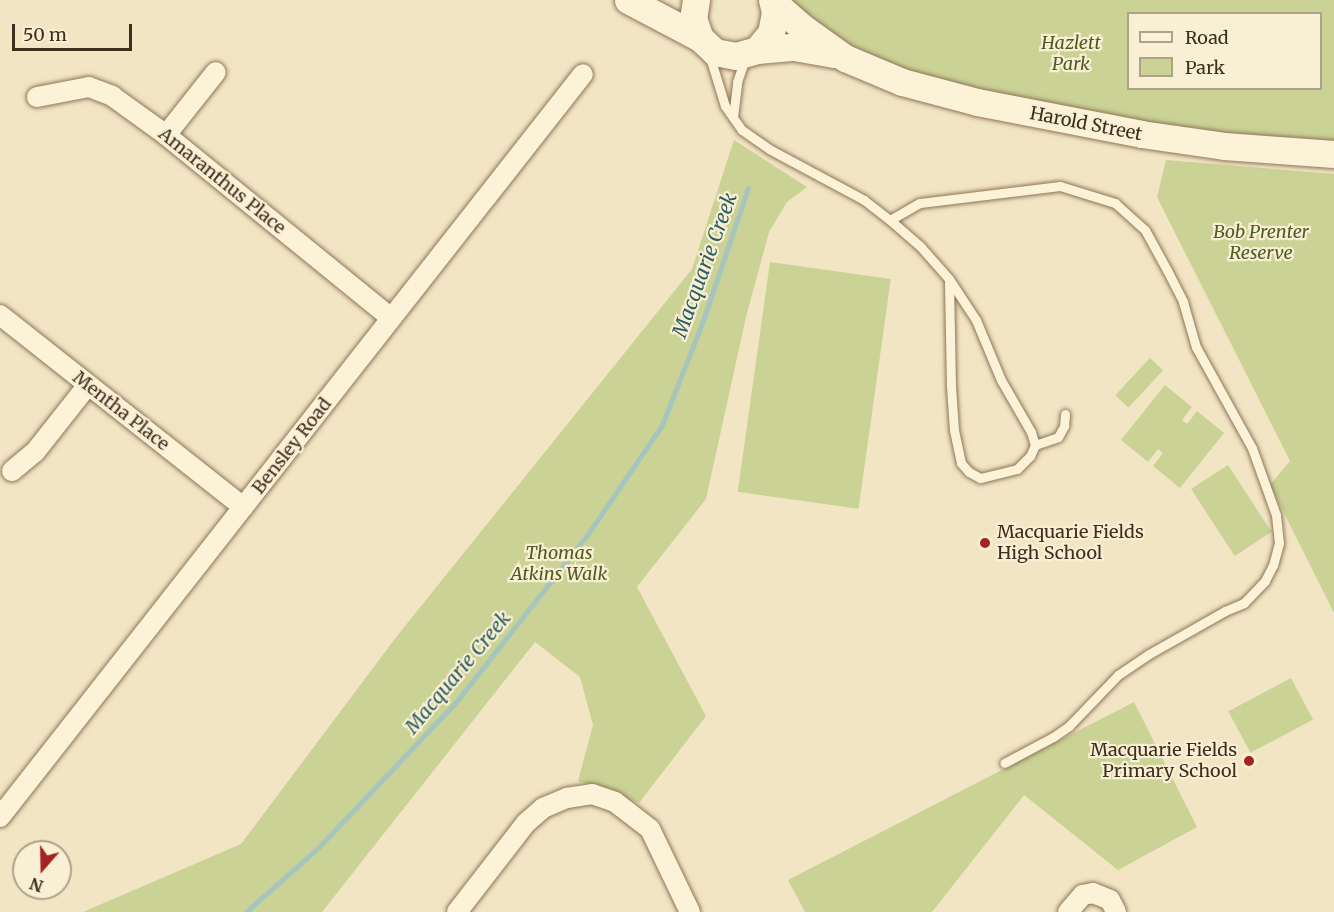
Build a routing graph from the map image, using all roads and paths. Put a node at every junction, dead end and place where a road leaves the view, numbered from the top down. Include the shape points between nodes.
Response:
1 (628, 0) edge
2 (696, 0) edge
3 (772, 1) edge
4 (703, 42) junction
5 (752, 52) junction
6 (845, 58) junction
7 (216, 72) dead end
8 (583, 74) dead end
9 (37, 98) dead end
10 (733, 117) junction
11 (166, 135) junction
12 (1334, 154) edge
13 (890, 220) junction
14 (949, 279) junction
15 (0, 315) edge
16 (391, 318) junction
17 (88, 385) junction
18 (1065, 414) dead end
19 (1035, 446) junction
20 (12, 471) dead end
21 (243, 507) junction
22 (1004, 763) dead end
23 (0, 817) edge
24 (457, 912) edge
25 (690, 912) edge
26 (1068, 912) edge
27 (1116, 912) edge

1 - 4 main road
2 - 4 main road via 693,18
3 - 5 main road via 775,12 771,33
3 - 6 main road, Harold Street
4 - 5 main road, Harold Street via 725,55
4 - 10 lane via 719,93
5 - 6 main road, Harold Street via 813,49
5 - 10 lane via 737,82
6 - 12 main road, Harold Street via 902,82 1068,122 1224,146
7 - 11 street
8 - 16 street, Bensley Road
9 - 11 street, Amaranthus Place via 89,87 112,96
10 - 13 lane via 742,130 769,149 864,200
11 - 16 street, Amaranthus Place
13 - 14 lane
13 - 22 lane via 920,203 1060,186 1115,203 1145,230 1183,302 1196,347 1252,448 1276,515 1279,543 1273,565 1265,581 1244,603 1149,654 1118,675 1069,726
14 - 19 lane via 976,321
14 - 19 lane via 951,386 961,463 980,478 989,477 1017,469
15 - 17 street, Mentha Place
16 - 21 street, Bensley Road
17 - 20 street via 35,452
17 - 21 street, Mentha Place
18 - 19 lane via 1058,436
21 - 23 street, Bensley Road
24 - 25 street via 526,823 543,808 592,794 615,802 650,830
26 - 27 street via 1083,895 1093,893 1110,900

